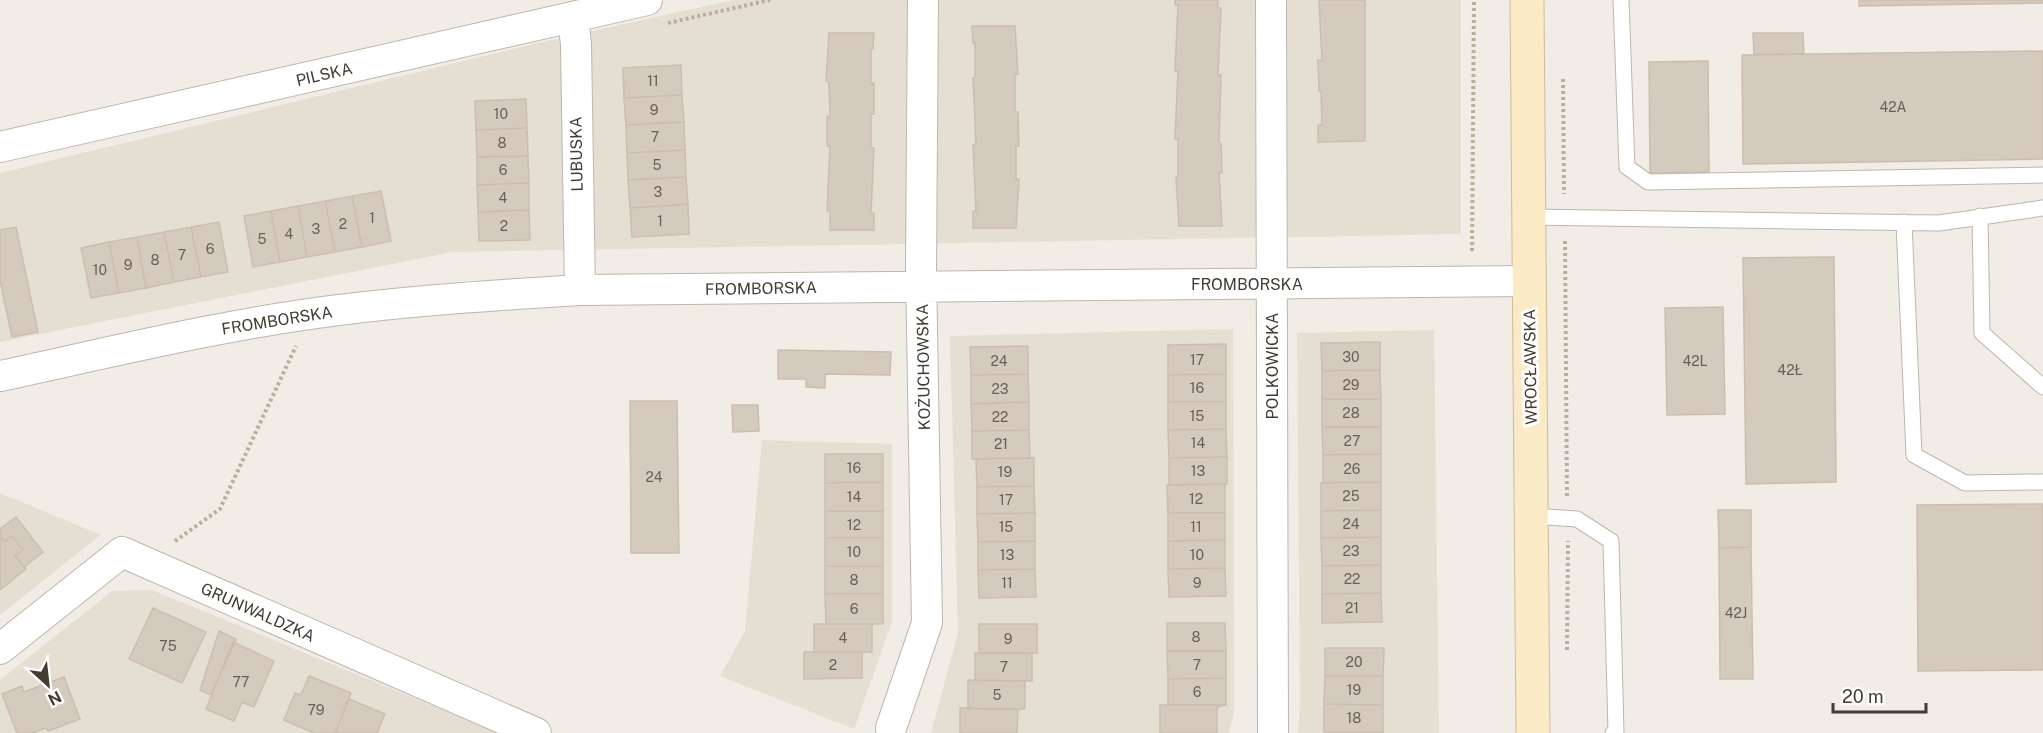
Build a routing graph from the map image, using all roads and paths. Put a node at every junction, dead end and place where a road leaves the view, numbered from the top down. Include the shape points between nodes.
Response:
1 (647, 0) edge
2 (923, 0) edge
3 (1270, 0) edge
4 (1474, 0) edge
5 (1527, 0) edge
6 (1621, 0) edge
7 (573, 17) junction
8 (1562, 69) dead end
9 (0, 147) edge
10 (2043, 175) edge
11 (2043, 208) edge
12 (1980, 216) junction
13 (1528, 217) junction
14 (1565, 217) junction
15 (1904, 222) junction
16 (1473, 281) junction
17 (1529, 281) junction
18 (921, 285) junction
19 (1272, 285) junction
20 (580, 290) junction
21 (297, 345) dead end
22 (0, 376) edge
23 (2043, 387) edge
24 (2043, 482) edge
25 (1532, 516) junction
26 (1568, 519) junction
27 (146, 563) junction
28 (0, 649) edge
29 (1567, 662) dead end
30 (891, 728) dead end
31 (536, 733) edge
32 (1273, 733) edge
33 (1533, 733) edge
34 (1613, 733) edge

1 - 7 street, PILSKA
2 - 18 street, KOŻUCHOWSKA
3 - 19 street, POLKOWICKA
4 - 16 path
5 - 13 street, WROCŁAWSKA
6 - 10 lane via 1626,167 1648,182
7 - 9 street, PILSKA
7 - 20 street, LUBUSKA
8 - 14 path
11 - 12 lane
12 - 15 lane via 1939,223
12 - 23 lane via 1982,333
13 - 14 lane
13 - 17 street, WROCŁAWSKA
14 - 15 lane
14 - 26 path
15 - 24 lane via 1914,455 1965,483
16 - 17 street, FROMBORSKA
16 - 19 street, FROMBORSKA
17 - 25 street, WROCŁAWSKA
18 - 19 street, FROMBORSKA
18 - 20 street, FROMBORSKA
18 - 30 street, KOŻUCHOWSKA via 927,623
19 - 32 street, POLKOWICKA
20 - 22 street, FROMBORSKA via 458,297 338,310 206,332
21 - 27 path via 220,509
25 - 26 lane
25 - 33 street, WROCŁAWSKA
26 - 29 path
26 - 34 lane via 1577,519 1611,541 1616,732
27 - 28 street, GRUNWALDZKA via 122,552
27 - 31 street, GRUNWALDZKA

